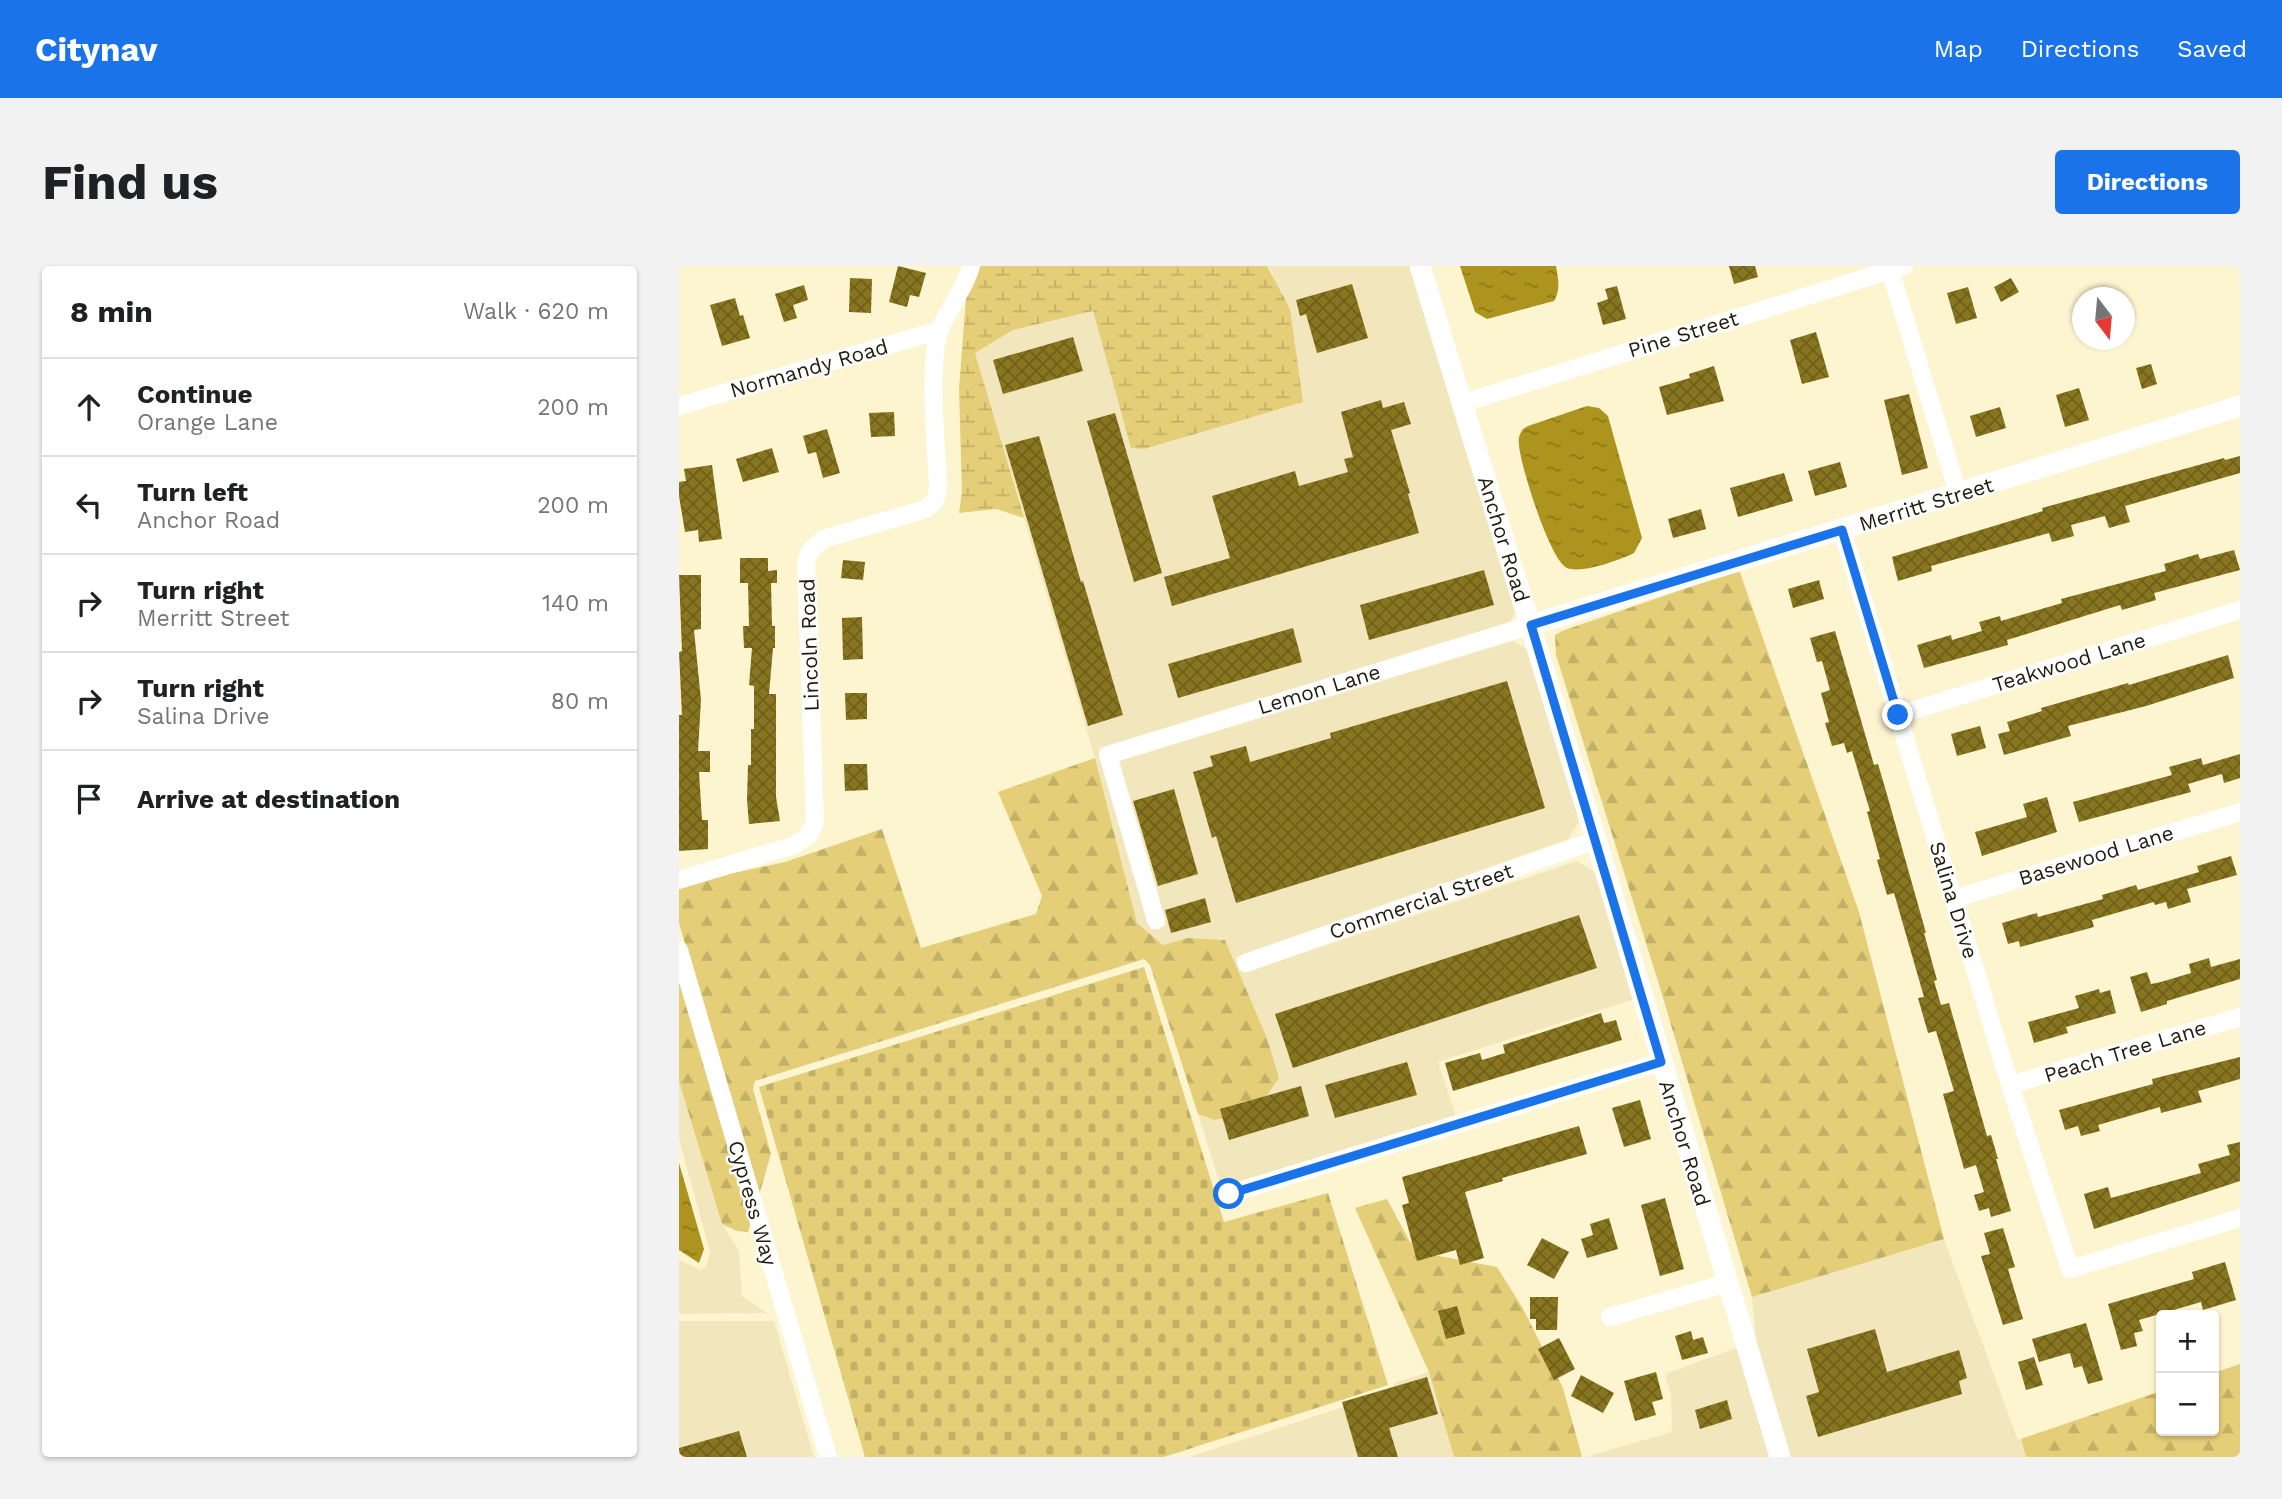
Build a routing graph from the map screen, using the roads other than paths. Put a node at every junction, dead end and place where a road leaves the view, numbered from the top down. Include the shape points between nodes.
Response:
1 (971, 266) edge
2 (1420, 266) edge
3 (1894, 267) edge
4 (940, 330) junction
5 (1463, 403) junction
6 (679, 406) edge
7 (2240, 406) edge
8 (1958, 493) junction
9 (1842, 530) junction
10 (2240, 610) edge
11 (1531, 625) junction
12 (1898, 715) junction
13 (2240, 812) edge
14 (1596, 840) junction
15 (679, 880) edge
16 (1953, 899) junction
17 (1156, 920) dead end
18 (679, 950) edge
19 (1247, 962) dead end
20 (2240, 1017) edge
21 (1661, 1062) junction
22 (2010, 1085) junction
23 (1229, 1194) dead end
24 (2240, 1218) edge
25 (1727, 1283) junction
26 (1610, 1317) dead end
27 (828, 1457) edge
28 (1780, 1457) edge

1 - 4 street
2 - 5 street, Anchor Road
3 - 5 street, Pine Street
3 - 8 street
4 - 6 street, Normandy Road
4 - 15 street, Lincoln Road via 934,366 939,489 935,500 926,509 823,539 806,562 815,821 810,834 795,845
5 - 11 street, Anchor Road
7 - 8 street, Merritt Street
8 - 9 street, Merritt Street
9 - 11 street, Merritt Street
9 - 12 street, Salina Drive
10 - 12 street, Teakwood Lane
11 - 14 street, Anchor Road
11 - 17 street, Lemon Lane via 1108,755
12 - 16 street, Salina Drive
13 - 16 street, Basewood Lane
14 - 19 street, Commercial Street
14 - 21 street, Anchor Road
16 - 22 street, Salina Drive
18 - 27 street, Cypress Way
20 - 22 street, Peach Tree Lane
21 - 23 street
21 - 25 street, Anchor Road
22 - 24 street, Salina Drive via 2070,1269
25 - 26 street
25 - 28 street, Anchor Road

